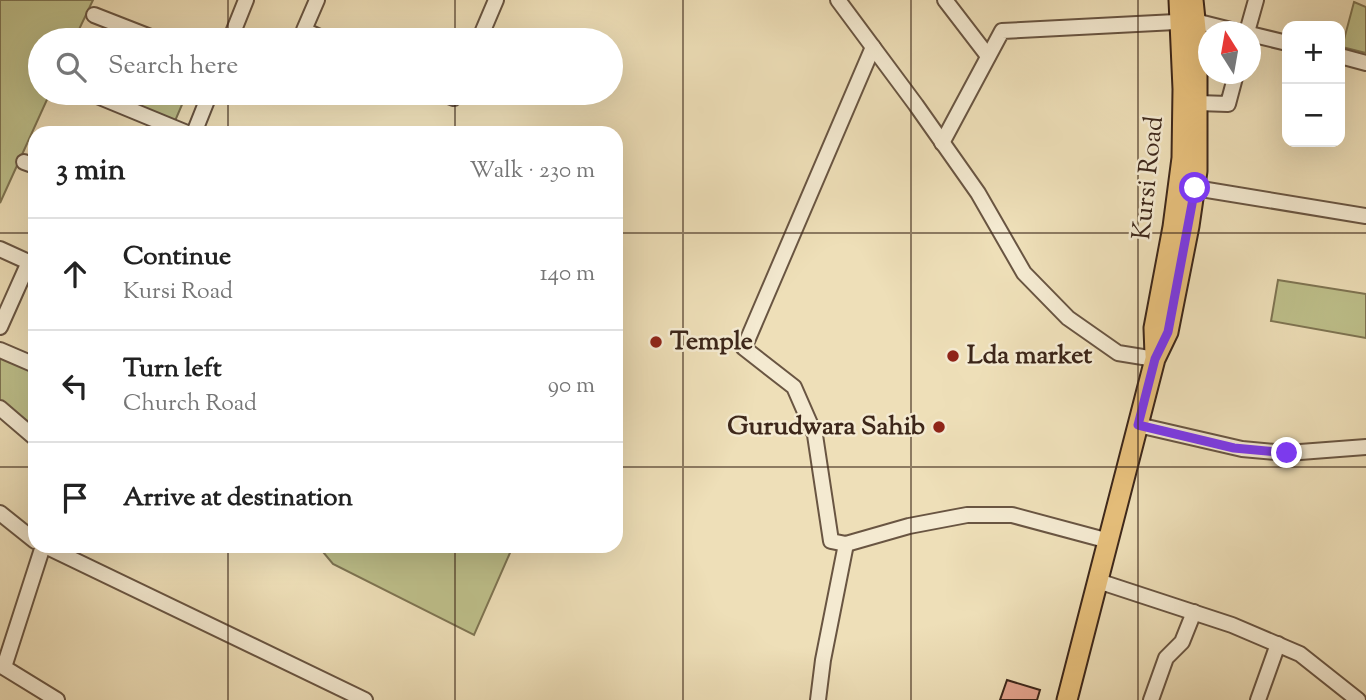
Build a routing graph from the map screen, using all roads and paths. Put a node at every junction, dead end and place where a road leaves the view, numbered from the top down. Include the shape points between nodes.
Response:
1 (246, 0) edge
2 (317, 0) edge
3 (496, 0) edge
4 (838, 0) edge
5 (945, 0) edge
6 (1179, 0) edge
7 (1193, 0) edge
8 (1256, 0) edge
9 (94, 15) dead end
10 (1188, 21) junction
11 (1252, 21) edge
12 (1198, 23) edge
13 (119, 28) edge
14 (235, 28) edge
15 (305, 28) edge
16 (484, 28) edge
17 (1261, 36) edge
18 (1282, 42) edge
19 (873, 47) junction
20 (988, 57) junction
21 (1345, 57) edge
22 (1366, 63) edge
23 (1233, 84) edge
24 (1198, 103) junction
25 (126, 105) edge
26 (204, 105) edge
27 (172, 126) edge
28 (197, 126) edge
29 (942, 143) junction
30 (1195, 188) junction
31 (1366, 216) edge
32 (0, 249) edge
33 (28, 262) edge
34 (28, 272) edge
35 (0, 327) edge
36 (0, 350) edge
37 (1155, 359) junction
38 (28, 362) edge
39 (0, 408) edge
40 (1138, 425) junction
41 (28, 432) edge
42 (1366, 447) edge
43 (0, 513) edge
44 (28, 535) edge
45 (1109, 541) junction
46 (846, 544) junction
47 (42, 553) edge
48 (59, 553) edge
49 (1098, 581) junction
50 (1194, 612) junction
51 (1278, 644) junction
52 (2, 666) edge
53 (57, 700) edge
54 (365, 700) edge
55 (818, 700) edge
56 (1067, 700) edge
57 (1151, 700) edge
58 (1258, 700) edge
59 (1358, 700) edge

1 - 14 street
2 - 15 street
3 - 16 street
4 - 19 street
5 - 20 street
6 - 10 main road, Kursi Road
7 - 10 main road, Kursi Road
8 - 11 street
9 - 13 street
10 - 12 street
10 - 20 street via 1002,31
10 - 24 main road, Kursi Road
10 - 37 main road, Kursi Road via 1182,158 1154,328
17 - 18 street
19 - 29 street
19 - 46 street via 744,348 794,387 815,435 831,541
20 - 29 street
21 - 22 street
23 - 24 street via 1228,104
24 - 30 main road, Kursi Road
25 - 27 street
26 - 28 street
29 - 37 street via 978,193 1024,273 1068,318 1118,353
30 - 31 street
30 - 37 main road, Kursi Road via 1168,332
32 - 33 street
34 - 35 street
36 - 38 street
37 - 40 main road, Kursi Road
39 - 41 street
40 - 42 street via 1234,448 1287,453
40 - 45 main road, Kursi Road
43 - 44 street
45 - 46 street via 1012,515 967,515
45 - 49 main road, Kursi Road
46 - 55 street
47 - 52 street
48 - 54 street
49 - 50 street
49 - 56 main road, Kursi Road
50 - 51 street
50 - 57 street via 1182,642 1166,658
51 - 58 street
51 - 59 street via 1300,654
52 - 53 street

